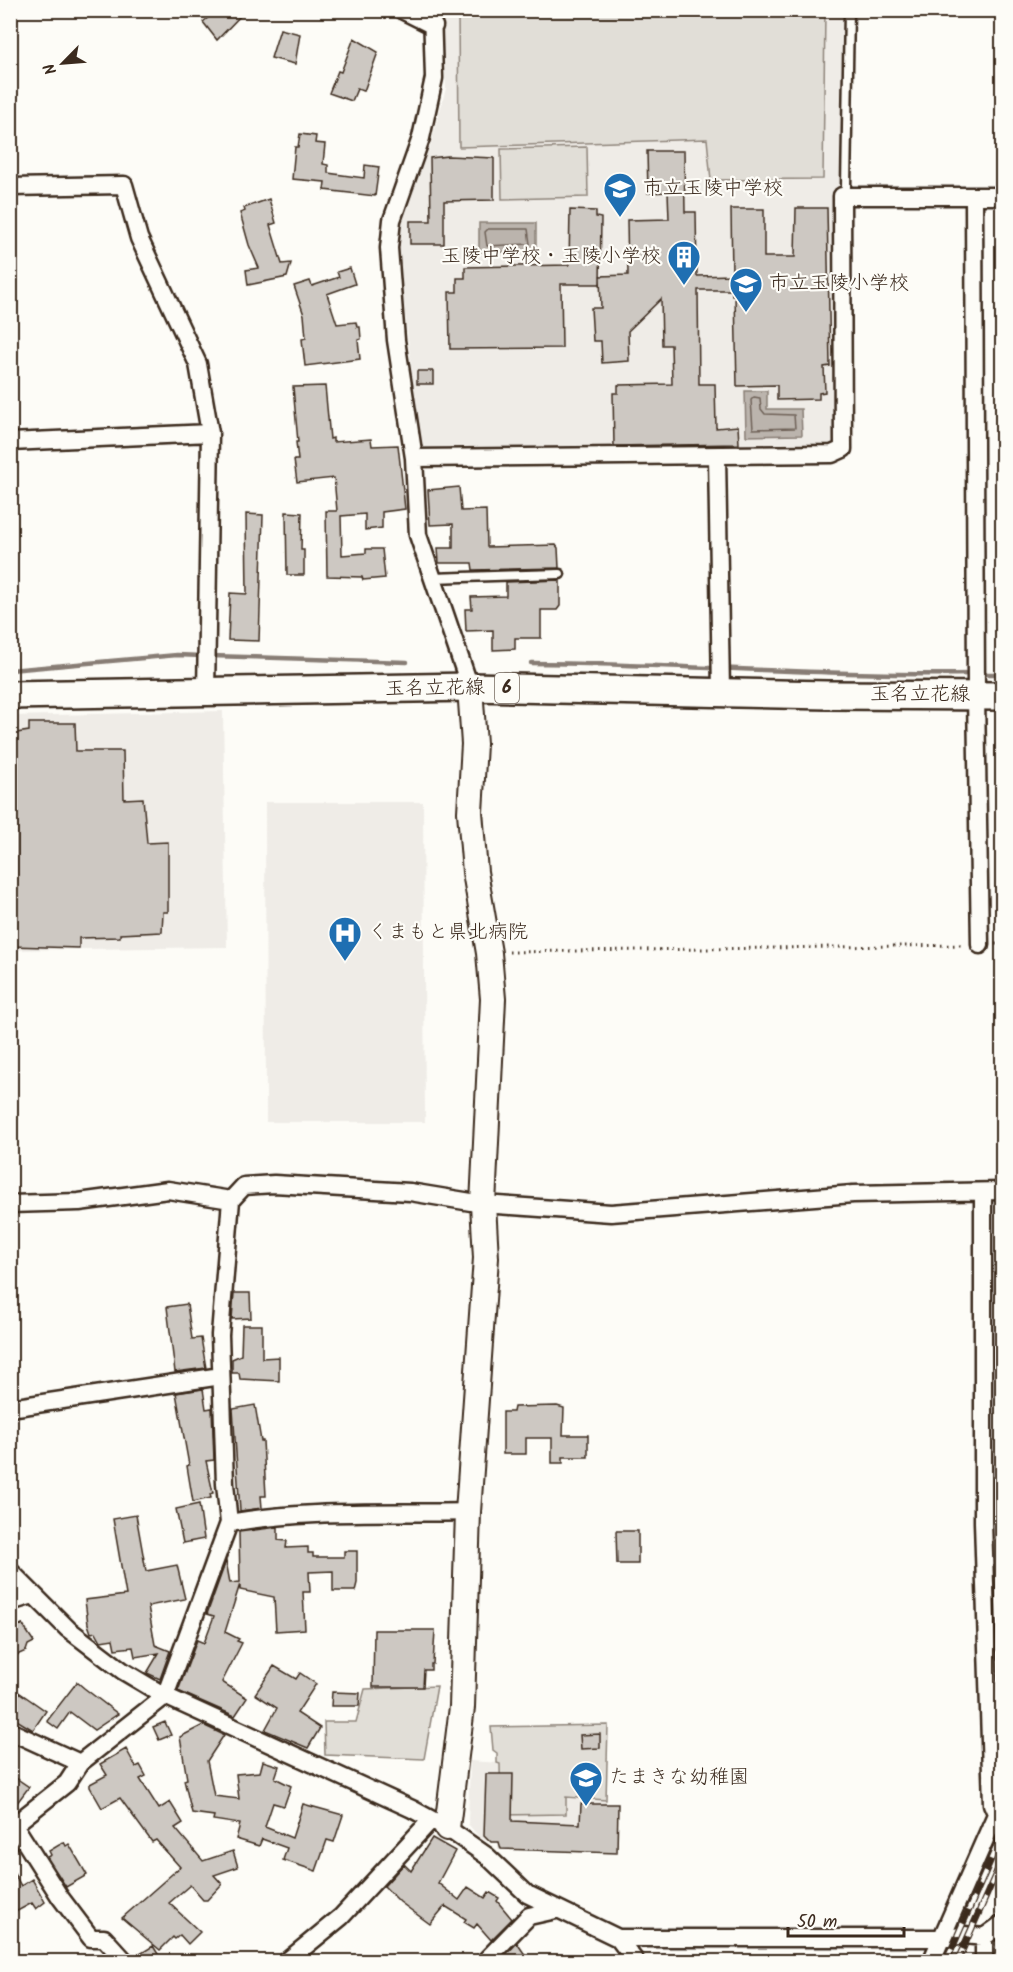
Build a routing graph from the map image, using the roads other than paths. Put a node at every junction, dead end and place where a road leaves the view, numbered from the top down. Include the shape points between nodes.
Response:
1 (402, 10) edge
2 (849, 10) edge
3 (433, 18) edge
4 (10, 187) edge
5 (843, 196) junction
6 (974, 196) junction
7 (1002, 196) edge
8 (210, 433) junction
9 (10, 442) edge
10 (717, 456) junction
11 (414, 458) junction
12 (560, 574) dead end
13 (432, 578) junction
14 (721, 683) junction
15 (470, 687) junction
16 (206, 693) junction
17 (10, 695) edge
18 (976, 695) junction
19 (1002, 696) edge
20 (980, 945) road end
21 (1002, 1191) edge
22 (983, 1192) junction
23 (231, 1200) junction
24 (10, 1204) edge
25 (483, 1204) junction
26 (221, 1376) junction
27 (10, 1408) edge
28 (468, 1512) junction
29 (229, 1523) junction
30 (10, 1571) edge
31 (33, 1595) junction
32 (10, 1602) edge
33 (165, 1696) junction
34 (10, 1731) edge
35 (80, 1762) junction
36 (999, 1806) edge
37 (439, 1824) junction
38 (13, 1827) edge
39 (556, 1910) junction
40 (1002, 1924) edge
41 (984, 1937) junction
42 (618, 1938) junction
43 (942, 1938) junction
44 (126, 1962) edge
45 (286, 1962) edge
46 (484, 1962) edge
47 (636, 1962) edge
48 (931, 1962) edge
49 (984, 1962) edge

1 - 3 street
2 - 5 lane
3 - 11 street via 434,78 421,138 392,220 389,248 396,340
4 - 8 street via 124,185 139,238 198,364
5 - 6 street
5 - 10 street via 843,449 832,454
6 - 7 street
6 - 18 street
8 - 9 street
8 - 16 street
10 - 11 street
10 - 14 street
11 - 13 street via 418,535
12 - 13 lane
13 - 15 street
14 - 15 main road, 玉名立花線 / 6
14 - 18 main road, 玉名立花線 / 6 via 826,695
15 - 16 main road, 玉名立花線 / 6
15 - 25 street via 474,744 470,812 493,999
16 - 17 main road, 玉名立花線 / 6
18 - 19 main road, 玉名立花線 / 6
18 - 20 street
21 - 22 street
22 - 25 street via 853,1194 611,1213
22 - 36 street via 983,1522 992,1804
23 - 24 street via 168,1190 79,1202
23 - 25 street via 244,1186 274,1184 411,1192
23 - 26 street via 220,1335
25 - 28 street via 486,1258
26 - 27 street
26 - 29 street
28 - 29 street via 339,1513
28 - 37 street via 462,1707
29 - 33 street
30 - 31 street
31 - 32 street
31 - 33 street via 68,1629 123,1671
33 - 35 street
33 - 37 street
34 - 35 street
35 - 38 street via 67,1783
36 - 43 street
37 - 39 street via 487,1856 527,1894
37 - 45 street via 341,1917
38 - 44 street via 78,1923 91,1938 104,1938
39 - 42 street
39 - 46 street via 529,1916
40 - 41 street
41 - 43 street
41 - 49 street
42 - 43 street
42 - 47 street
43 - 48 street

